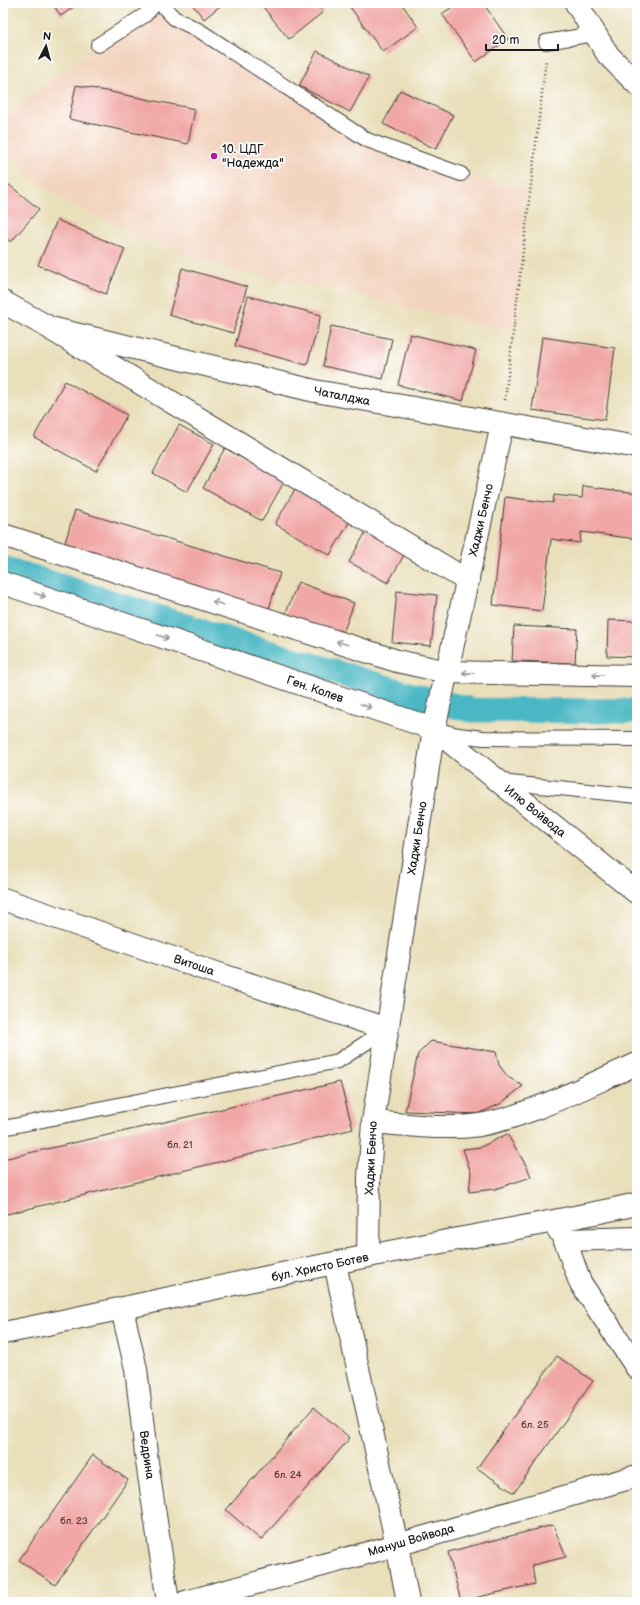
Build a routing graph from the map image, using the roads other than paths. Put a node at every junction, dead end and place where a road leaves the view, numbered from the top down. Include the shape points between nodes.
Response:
1 (156, 3) edge
2 (160, 3) edge
3 (585, 14) edge
4 (98, 45) dead end
5 (546, 48) road end
6 (637, 84) edge
7 (461, 174) dead end
8 (3, 302) edge
9 (50, 328) junction
10 (502, 425) junction
11 (637, 447) edge
12 (3, 535) edge
13 (468, 580) junction
14 (3, 583) edge
15 (637, 676) edge
16 (444, 681) junction
17 (435, 720) junction
18 (637, 739) edge
19 (499, 782) junction
20 (637, 796) edge
21 (637, 893) edge
22 (3, 899) edge
23 (387, 1029) junction
24 (637, 1064) edge
25 (373, 1122) junction
26 (3, 1128) edge
27 (637, 1204) edge
28 (553, 1223) junction
29 (637, 1238) edge
30 (566, 1240) junction
31 (368, 1256) junction
32 (335, 1264) junction
33 (122, 1309) junction
34 (3, 1333) edge
35 (637, 1368) edge
36 (637, 1476) edge
37 (397, 1545) junction
38 (168, 1602) edge
39 (185, 1602) edge
40 (408, 1602) edge

1 - 4 lane via 144,15
2 - 7 lane via 174,18 200,31 367,140
3 - 5 lane
3 - 6 street via 608,55
8 - 9 street, Чаталджа
9 - 10 street, Чаталджа via 315,391
9 - 13 street, Чаталджа
10 - 11 street, Чаталджа
10 - 13 street, Хаджи Бенчо
16 -> 12 street via 397,661
13 - 16 street, Хаджи Бенчо
14 -> 17 street, Ген. Колев
15 -> 16 street
16 - 17 street, Хаджи Бенчо
17 - 18 lane, Ген. Колев via 458,735 483,738
17 - 19 street, Илю Войвода
17 - 23 street, Хаджи Бенчо
19 - 20 lane
19 - 21 street, Илю Войвода
22 - 23 street, Витоша
23 - 25 street, Хаджи Бенчо
23 - 26 lane via 338,1061
24 - 25 street via 544,1104 479,1125 444,1128
25 - 31 street, Хаджи Бенчо
27 - 28 street, бул. Христо Ботев
28 - 30 street
28 - 31 street, бул. Христо Ботев
29 - 30 street
30 - 35 street via 580,1282
31 - 32 street, бул. Христо Ботев
32 - 33 street, бул. Христо Ботев
32 - 37 street
33 - 34 street, бул. Христо Ботев
33 - 38 street, Ведрина via 136,1369
36 - 37 street, Мануш Войвода
37 - 39 street, Мануш Войвода
37 - 40 street

